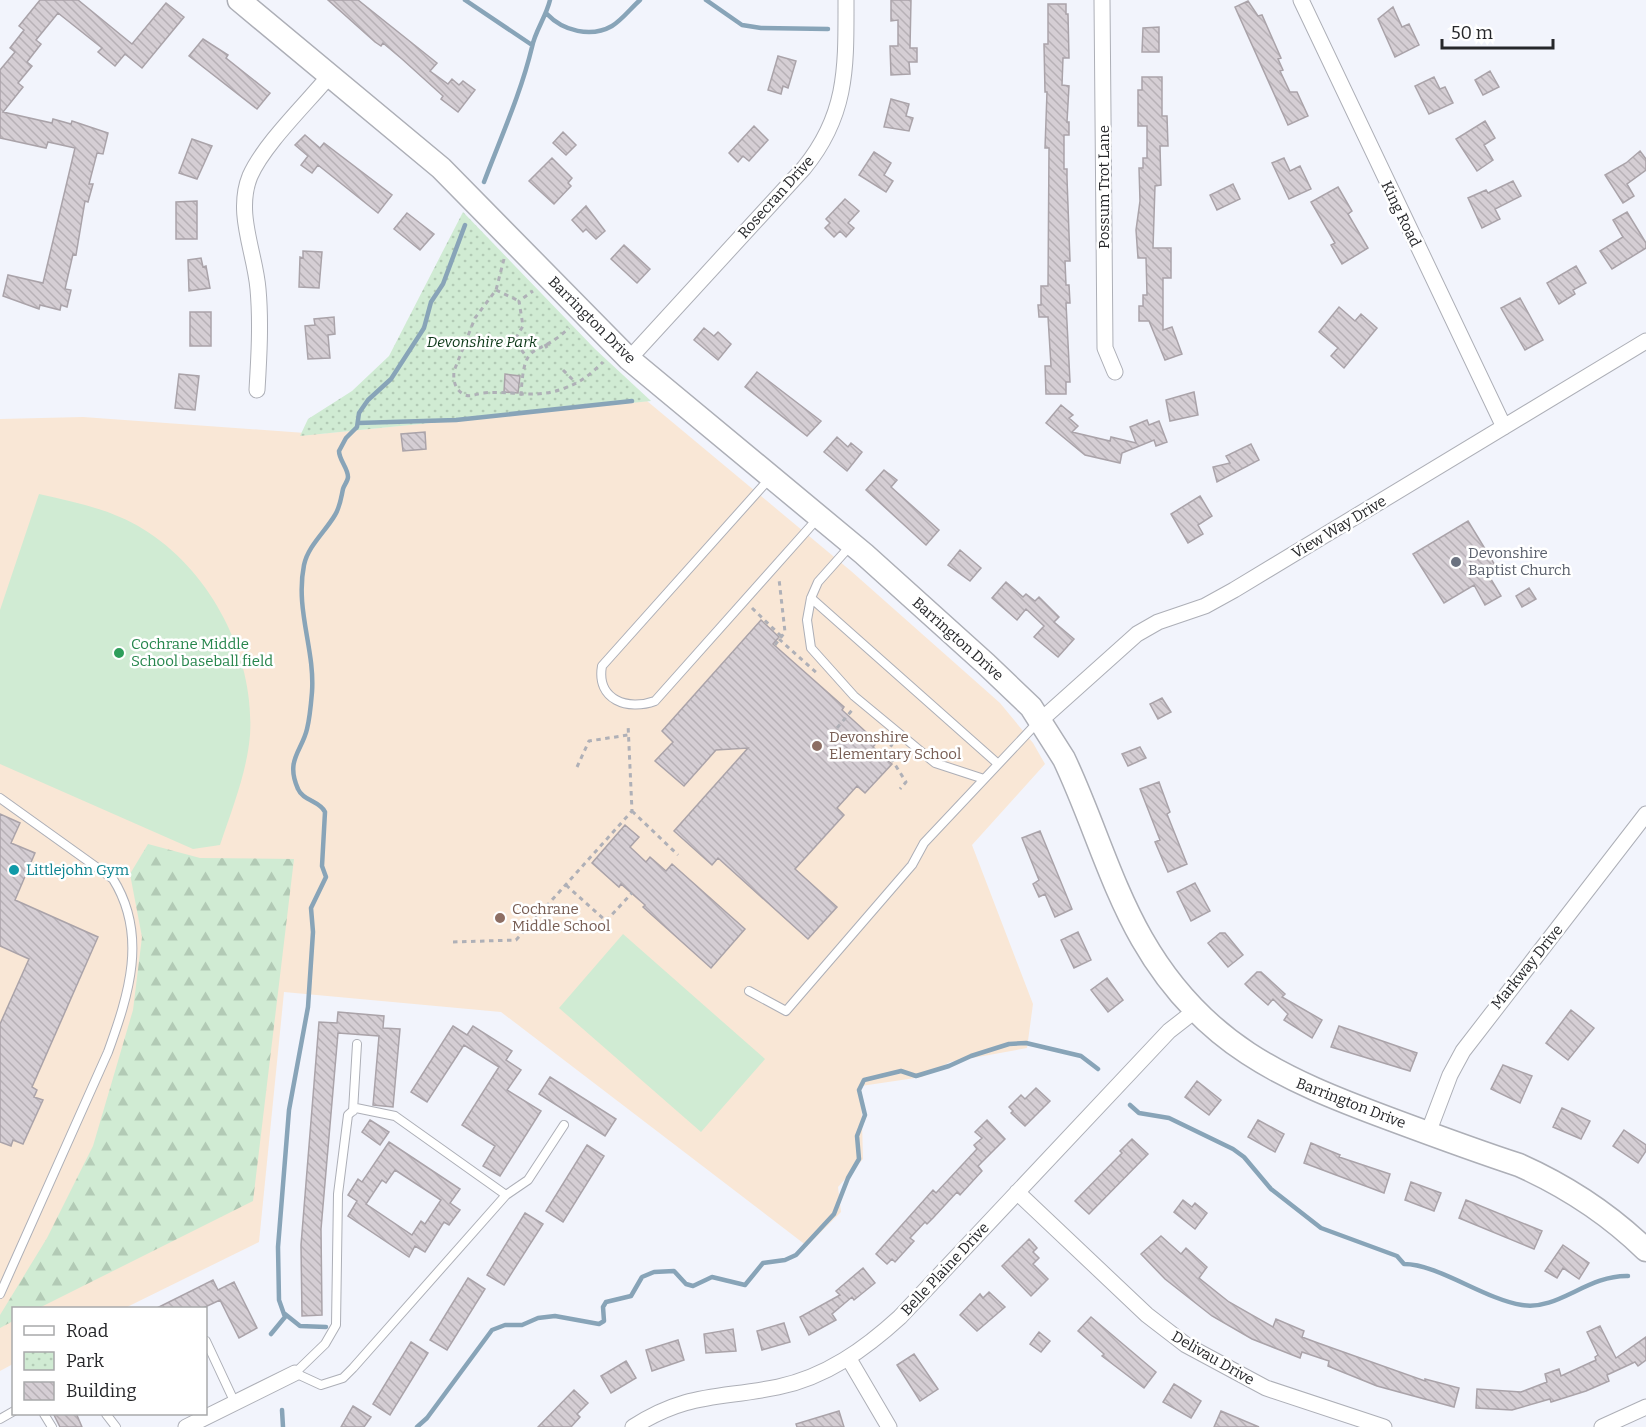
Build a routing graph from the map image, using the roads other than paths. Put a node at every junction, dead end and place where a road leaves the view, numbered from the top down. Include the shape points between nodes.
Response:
1 (239, 0) edge
2 (846, 0) edge
3 (1102, 0) edge
4 (1301, 0) edge
5 (330, 75) junction
6 (1646, 341) edge
7 (629, 359) junction
8 (1115, 372) dead end
9 (256, 390) dead end
10 (1504, 427) junction
11 (771, 476) junction
12 (819, 516) junction
13 (852, 544) junction
14 (811, 598) junction
15 (1041, 720) junction
16 (997, 763) junction
17 (984, 779) junction
18 (0, 798) edge
19 (1646, 814) edge
20 (749, 991) dead end
21 (1196, 1010) junction
22 (357, 1044) dead end
23 (352, 1111) junction
24 (564, 1125) dead end
25 (1428, 1133) junction
26 (1017, 1192) junction
27 (506, 1195) junction
28 (1646, 1250) edge
29 (0, 1294) edge
30 (207, 1343) edge
31 (849, 1359) junction
32 (295, 1373) junction
33 (235, 1403) junction
34 (1646, 1407) edge
35 (186, 1427) edge
36 (633, 1427) edge
37 (889, 1427) edge
38 (1384, 1427) edge
39 (1602, 1427) edge

1 - 5 street, Barrington Drive
2 - 7 street, Rosecran Drive via 844,85 825,139 804,168
3 - 8 street, Possum Trot Lane via 1105,348
4 - 10 street, King Road
5 - 7 street, Barrington Drive via 476,201
5 - 9 street via 262,156 244,195 258,287
6 - 10 street, View Way Drive
7 - 11 street, Barrington Drive
10 - 15 street, View Way Drive via 1234,590 1137,634
11 - 12 street, Barrington Drive
11 - 12 lane via 602,666 600,679 616,700 629,706 655,701
12 - 13 street, Barrington Drive
13 - 14 lane via 818,582
13 - 15 street, Barrington Drive via 986,664
14 - 16 lane
14 - 17 lane via 807,620 811,648 854,696 935,763
15 - 16 lane
15 - 21 street, Barrington Drive via 1083,800 1142,938 1171,983
16 - 17 lane
17 - 20 lane via 924,843 912,865 786,1011
18 - 29 lane via 113,879 131,916 132,959 123,1011 108,1052
19 - 25 street, Markway Drive via 1469,1042 1450,1075
21 - 25 street, Barrington Drive via 1235,1046 1285,1077
21 - 26 street, Belle Plaine Drive via 1169,1032
22 - 23 lane
23 - 27 lane via 356,1108 395,1116
23 - 32 lane via 348,1115 338,1194 336,1325 325,1344
24 - 27 lane via 528,1180
25 - 28 street, Barrington Drive via 1549,1179 1605,1215
26 - 31 street, Belle Plaine Drive via 900,1317
26 - 38 street, Delivau Drive via 1147,1315 1186,1345 1266,1388
27 - 32 lane via 343,1378 321,1385
30 - 33 lane
31 - 36 street, Belle Plaine Drive via 778,1387 674,1405
31 - 37 street
32 - 33 street
33 - 35 street
34 - 39 street

